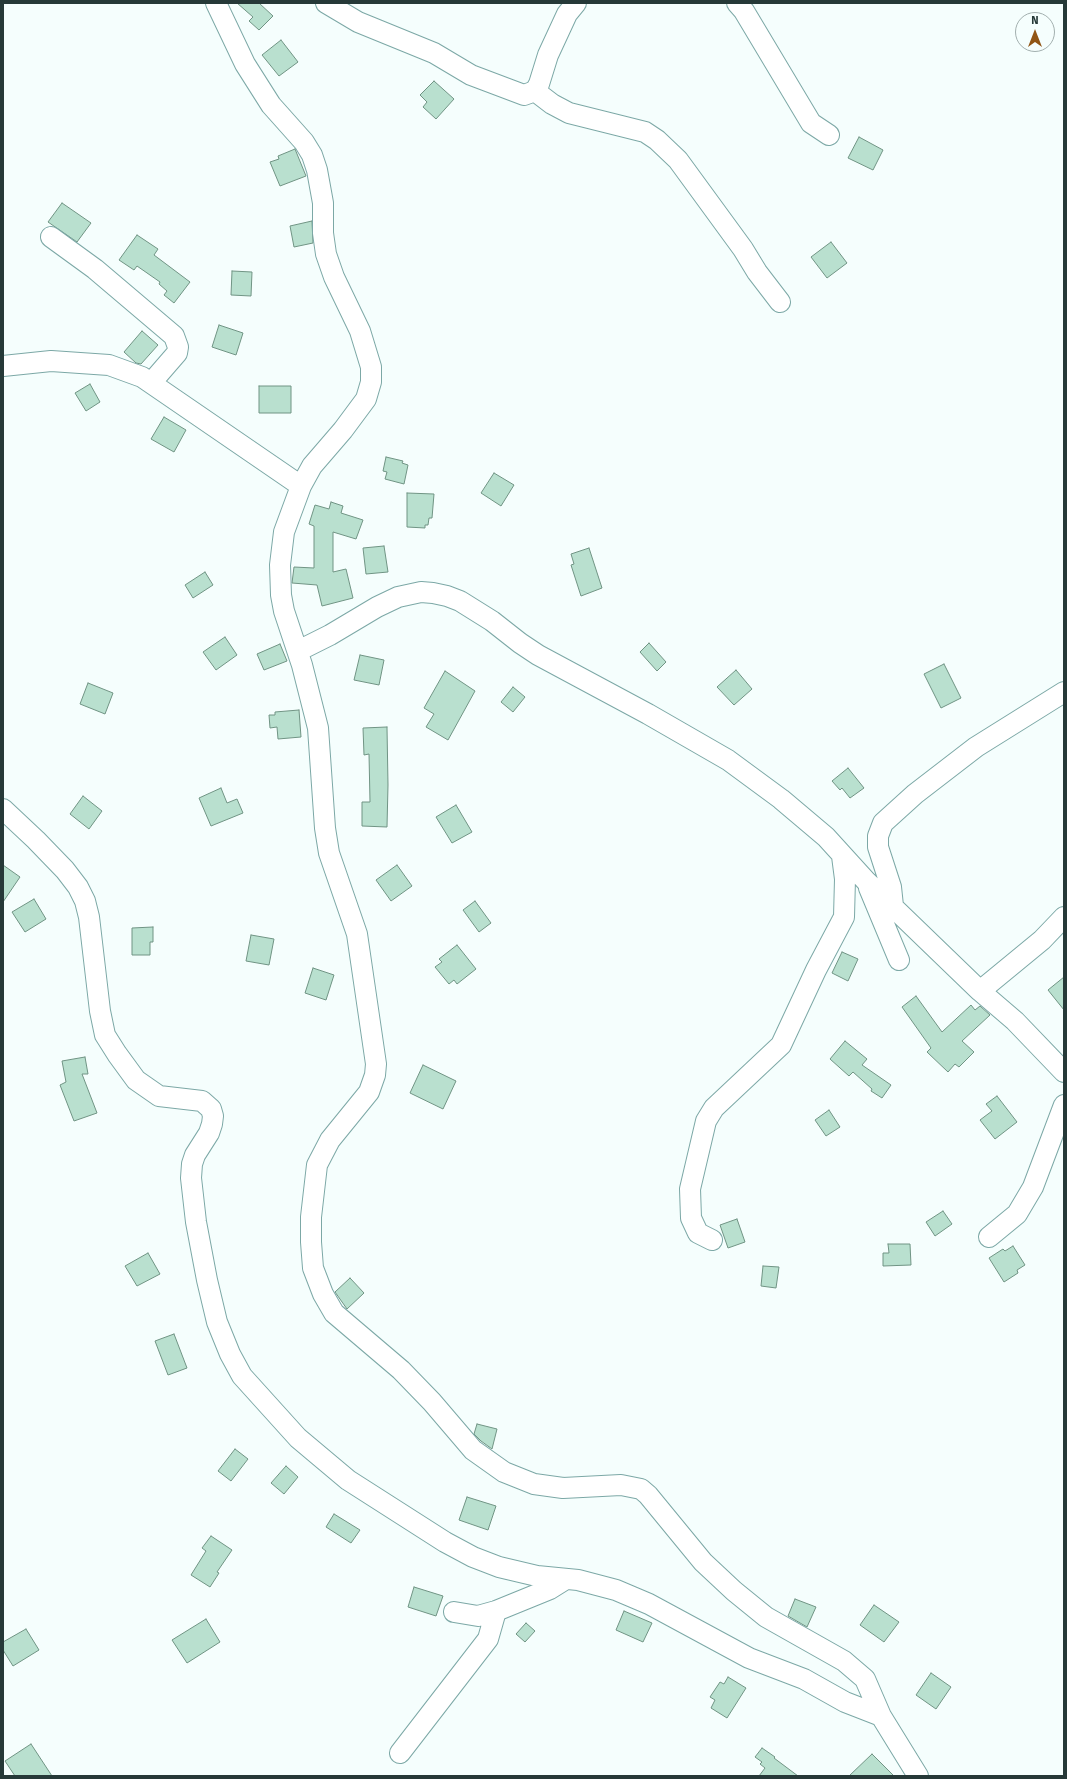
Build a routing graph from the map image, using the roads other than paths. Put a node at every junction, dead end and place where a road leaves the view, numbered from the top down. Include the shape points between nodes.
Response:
1 (216, 3) edge
2 (326, 3) edge
3 (576, 3) edge
4 (737, 3) edge
5 (535, 91) junction
6 (829, 135) dead end
7 (51, 237) dead end
8 (780, 302) dead end
9 (3, 366) edge
10 (151, 384) junction
11 (301, 486) junction
12 (298, 650) junction
13 (1064, 692) edge
14 (3, 809) edge
15 (842, 856) junction
16 (866, 881) junction
17 (893, 906) junction
18 (1064, 917) edge
19 (898, 960) dead end
20 (980, 991) junction
21 (1064, 1066) edge
22 (1064, 1105) edge
23 (989, 1237) dead end
24 (712, 1240) dead end
25 (566, 1579) junction
26 (496, 1611) junction
27 (454, 1612) dead end
28 (881, 1716) junction
29 (400, 1753) dead end
30 (918, 1776) edge

1 - 11 street via 245,64 271,104 304,142 312,156 323,203 326,254 360,331 371,367 371,382 366,399 312,466
2 - 5 street via 358,22 434,53 471,75 524,95
3 - 5 street via 567,14
4 - 6 street via 811,123
5 - 8 street via 569,113 645,132 658,140 678,160
7 - 10 street via 95,269 174,336 177,353
9 - 10 street via 51,361 109,364 142,377
10 - 11 street
11 - 12 street via 284,532 280,566 284,611
12 - 15 street via 398,597 422,592 447,596 492,621 538,655 728,760 781,799 826,837
12 - 28 street via 318,728 329,853 357,934 376,1064 375,1075 368,1092 330,1140 317,1165 311,1216 311,1242 313,1268 323,1294 334,1314 401,1370 473,1450 504,1472 534,1484 563,1488 621,1485 644,1492 703,1562 734,1591 766,1617 844,1662 865,1679
13 - 17 street via 976,747 915,794 883,823 878,836 878,847 891,887
14 - 25 street via 60,865 85,901 100,1011 105,1034 117,1054 136,1080 159,1096 198,1100 211,1109 212,1124 195,1155 191,1178 198,1229 217,1322 242,1376 298,1438 322,1460 348,1480 444,1542 499,1567 537,1576
15 - 16 street
15 - 24 street via 845,879 844,917 781,1045 714,1108 706,1121 690,1189 691,1218 698,1233
16 - 17 street
16 - 19 street
17 - 20 street
18 - 20 street via 1042,940
20 - 21 street
22 - 23 street via 1034,1187 1017,1214
25 - 26 street via 550,1589
25 - 28 street via 616,1590 649,1604 749,1658 804,1679 845,1702
26 - 27 street via 478,1616
26 - 29 street via 488,1639
28 - 30 street

